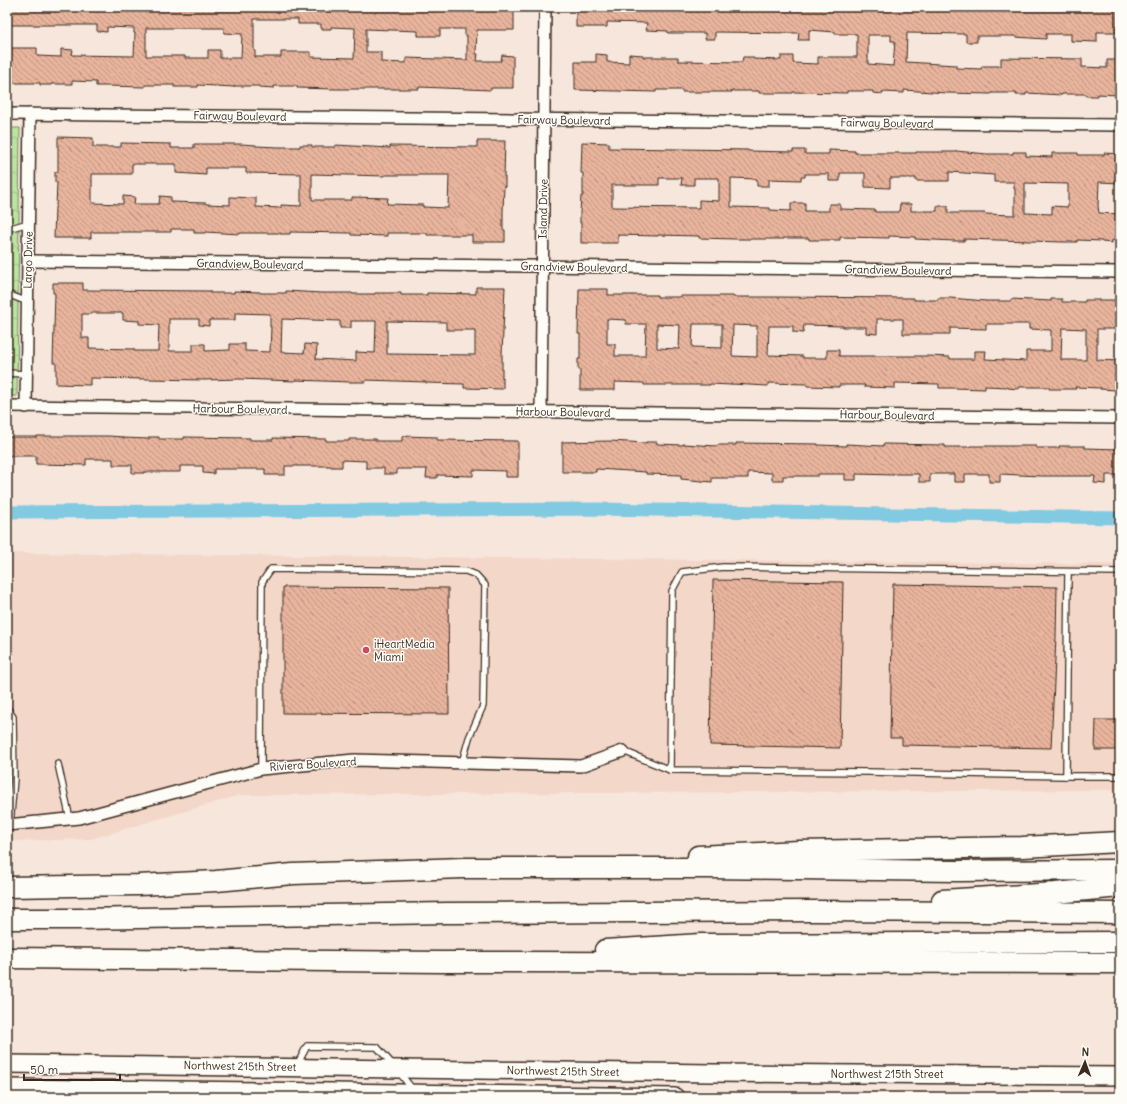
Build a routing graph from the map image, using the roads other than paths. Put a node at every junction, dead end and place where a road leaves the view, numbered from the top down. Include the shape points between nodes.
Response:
1 (545, 7) edge
2 (7, 114) edge
3 (30, 114) junction
4 (544, 119) junction
5 (1120, 125) edge
6 (29, 223) junction
7 (7, 229) edge
8 (28, 261) junction
9 (542, 267) junction
10 (1120, 272) edge
11 (7, 294) edge
12 (28, 302) junction
13 (7, 373) edge
14 (26, 374) junction
15 (7, 406) edge
16 (26, 407) junction
17 (541, 412) junction
18 (1120, 418) edge
19 (1068, 572) junction
20 (1120, 572) edge
21 (7, 708) edge
22 (623, 751) joint
23 (462, 763) junction
24 (58, 764) dead end
25 (261, 768) junction
26 (670, 770) junction
27 (1066, 776) junction
28 (1120, 776) edge
29 (70, 819) junction
30 (9, 826) edge
31 (1120, 842) edge
32 (463, 868) junction
33 (1120, 870) edge
34 (7, 887) edge
35 (1120, 887) edge
36 (814, 911) junction
37 (1120, 912) edge
38 (7, 919) edge
39 (1120, 942) edge
40 (7, 958) edge
41 (441, 962) junction
42 (1120, 963) edge
43 (7, 1064) edge
44 (295, 1067) junction
45 (397, 1069) junction
46 (1120, 1076) edge
47 (7, 1088) edge
48 (251, 1091) junction
49 (416, 1093) junction
50 (675, 1097) edge

1 - 4 street, Island Drive
2 - 3 street, Fairway Boulevard
3 - 4 street, Fairway Boulevard
3 - 6 street, Largo Drive
4 - 5 street, Fairway Boulevard
4 - 9 street, Island Drive
6 - 7 lane
6 - 8 street, Largo Drive
8 - 9 street, Grandview Boulevard
8 - 12 street, Largo Drive
9 - 10 street, Grandview Boulevard
9 - 17 street, Island Drive
11 - 12 lane
12 - 14 street, Largo Drive
13 - 14 lane
14 - 16 street, Largo Drive
15 - 16 street, Harbour Boulevard
16 - 17 street, Harbour Boulevard
17 - 18 street, Harbour Boulevard
19 - 20 lane
19 - 26 lane via 723,567 682,572 672,591
19 - 27 lane
21 - 30 lane via 13,717 14,779
22 - 23 street, Riviera Boulevard via 581,766
22 - 26 lane
23 - 25 street, Riviera Boulevard via 354,760
23 - 25 lane via 469,738 483,706 485,585 476,575 466,571 271,569 262,582
24 - 29 lane
25 - 29 street, Riviera Boulevard
26 - 27 lane
27 - 28 lane
29 - 30 street, Riviera Boulevard
31 - 32 highway via 1022,847 799,851
32 - 33 highway
32 - 34 highway via 293,874 138,885
35 - 36 highway via 927,901 870,901
36 - 37 highway
36 - 38 highway
39 - 41 highway via 701,944
40 - 41 highway
41 - 42 highway
43 - 44 main road, Northwest 215th Street
44 - 45 main road, Northwest 215th Street
44 - 48 main road via 289,1078 284,1081
45 - 46 main road, Northwest 215th Street
45 - 49 lane
47 - 48 main road
48 - 49 main road
49 - 50 main road

